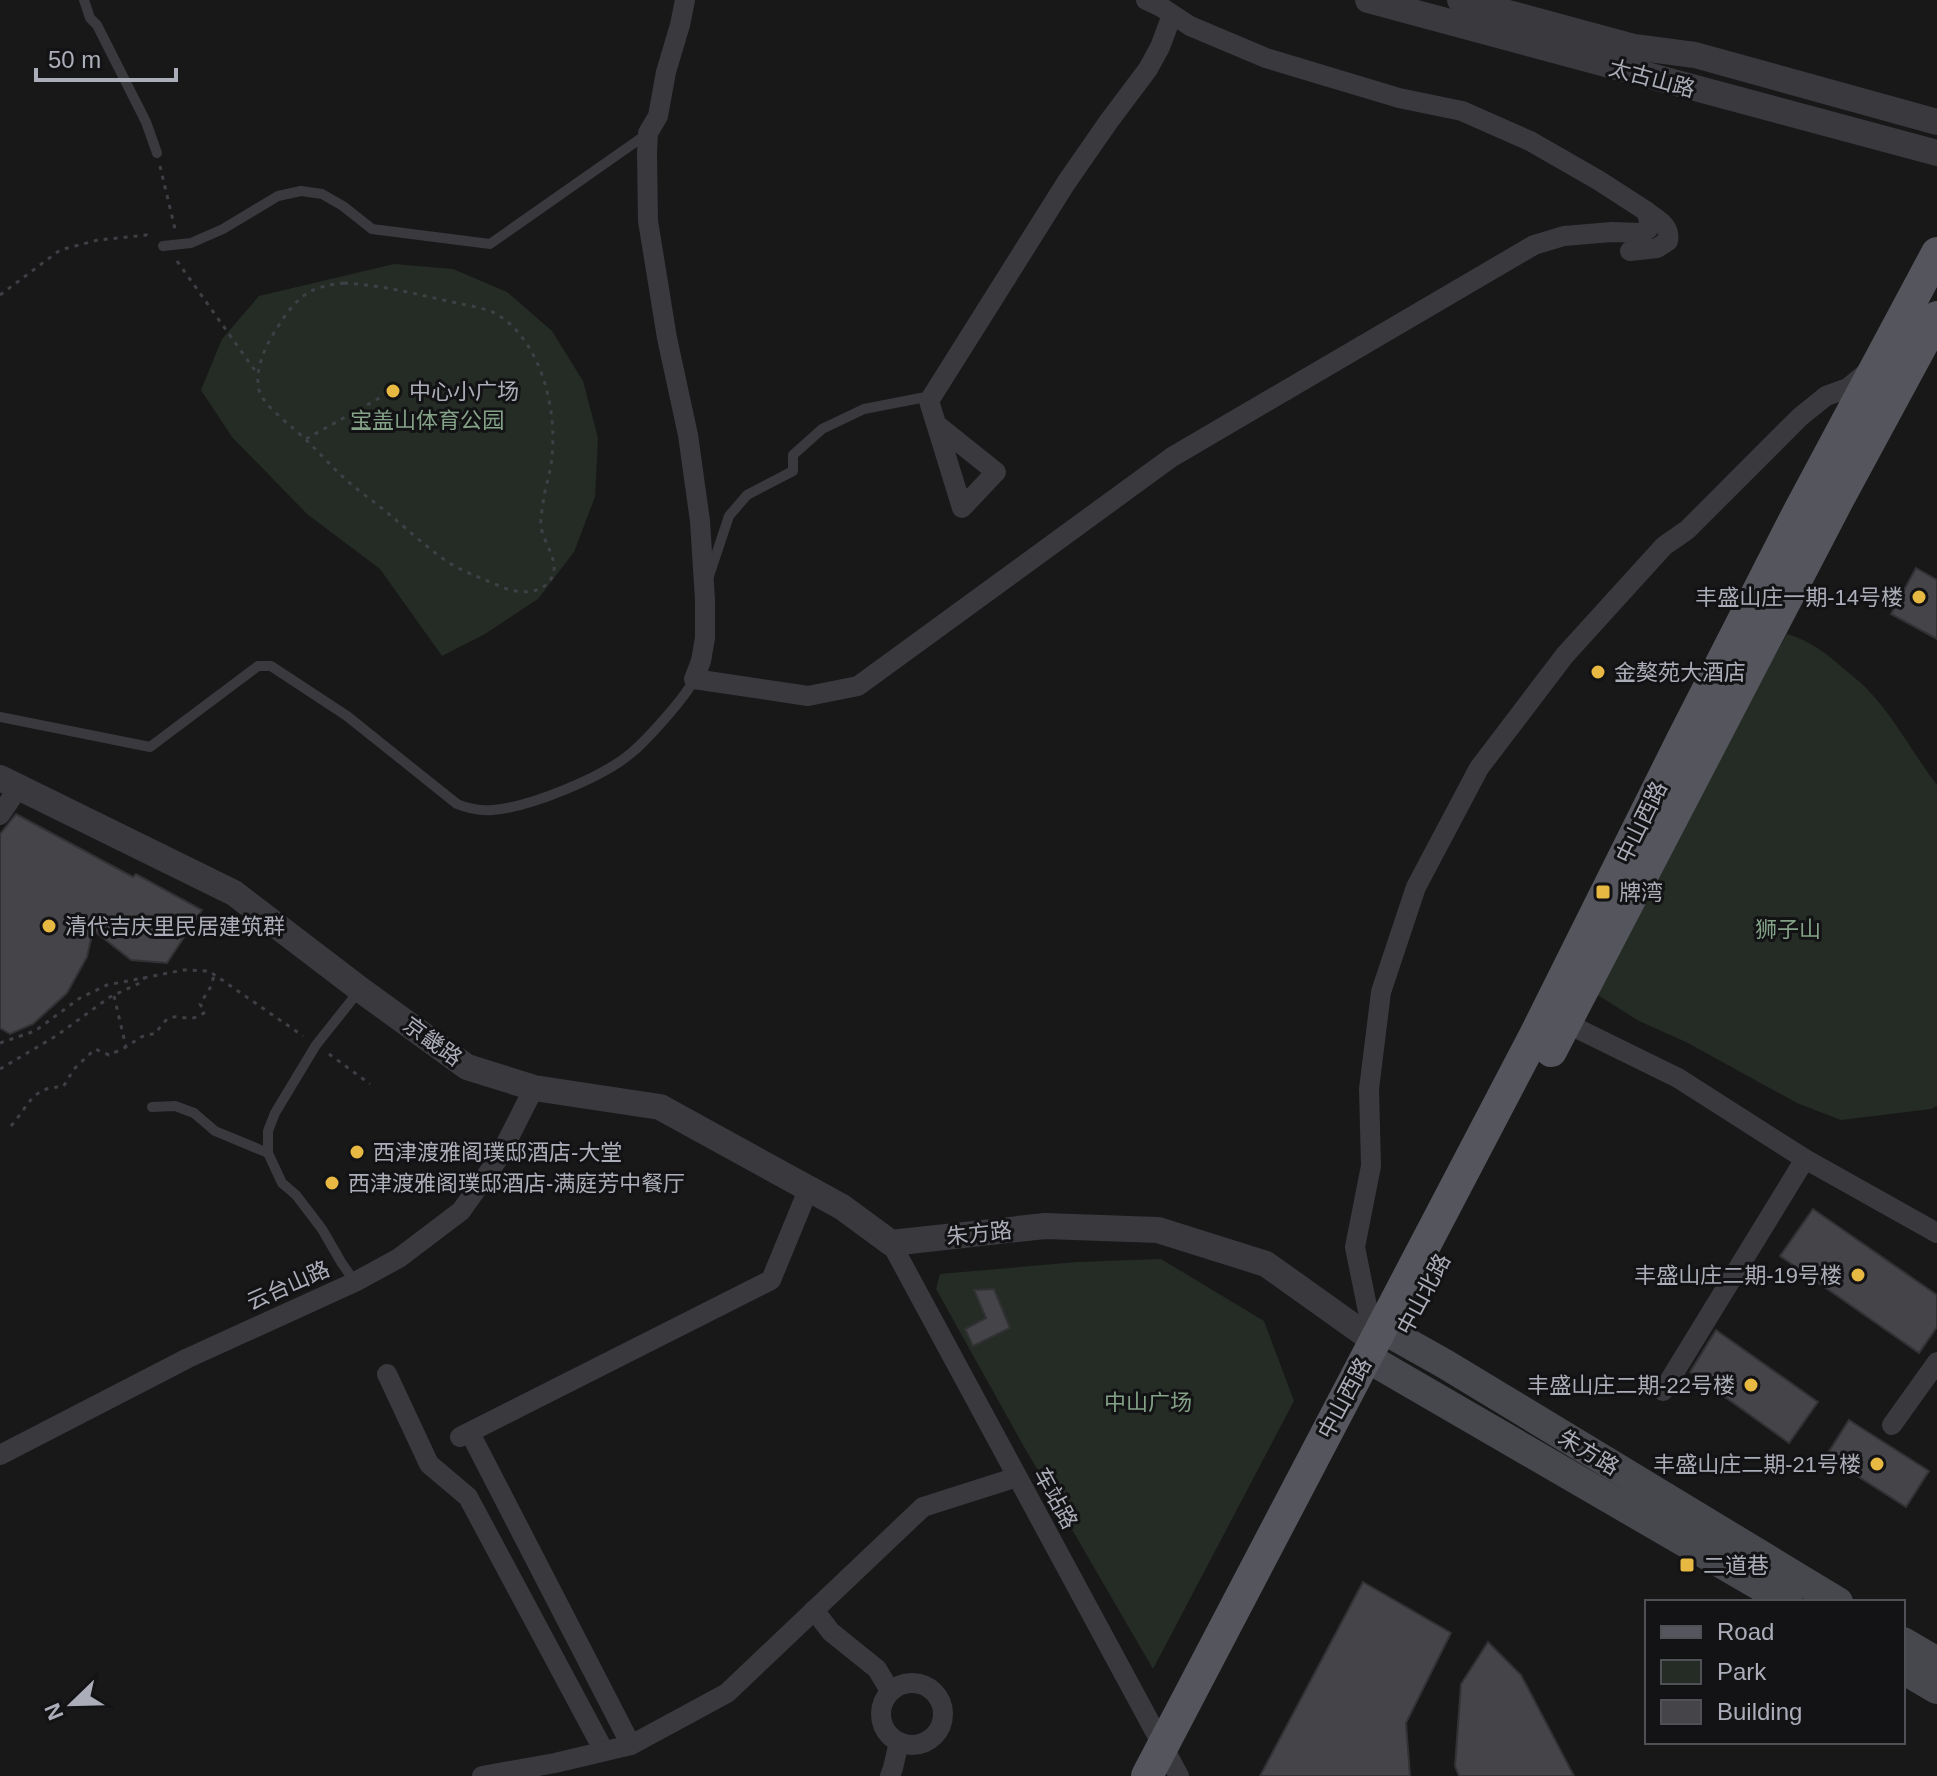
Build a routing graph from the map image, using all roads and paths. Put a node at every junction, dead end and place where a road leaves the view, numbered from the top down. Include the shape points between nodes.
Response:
1 (84, 0) edge
2 (685, 0) edge
3 (1146, 0) edge
4 (1368, 0) edge
5 (1460, 0) edge
6 (1172, 15) junction
7 (1937, 122) edge
8 (648, 133) junction
9 (157, 153) joint
10 (1937, 153) edge
11 (1646, 211) junction
12 (179, 244) junction
13 (163, 246) junction
14 (1630, 251) dead end
15 (1937, 253) edge
16 (0, 295) edge
17 (1937, 317) edge
18 (1878, 364) junction
19 (257, 376) junction
20 (392, 391) dead end
21 (932, 396) junction
22 (936, 424) dead end
23 (306, 439) junction
24 (704, 589) junction
25 (694, 679) junction
26 (0, 717) edge
27 (9, 782) edge
28 (0, 815) edge
29 (214, 975) junction
30 (145, 977) junction
31 (361, 990) junction
32 (114, 995) junction
33 (1566, 1023) junction
34 (0, 1043) edge
35 (316, 1045) junction
36 (126, 1047) junction
37 (0, 1069) edge
38 (370, 1084) dead end
39 (534, 1088) junction
40 (152, 1107) dead end
41 (11, 1126) dead end
42 (268, 1153) junction
43 (1805, 1159) junction
44 (808, 1190) junction
45 (1937, 1233) edge
46 (891, 1243) junction
47 (355, 1282) junction
48 (1381, 1346) junction
49 (1937, 1362) edge
50 (387, 1374) dead end
51 (1663, 1391) dead end
52 (1892, 1425) dead end
53 (0, 1455) edge
54 (1017, 1477) junction
55 (1785, 1600) edge
56 (1834, 1600) edge
57 (814, 1610) junction
58 (1905, 1645) edge
59 (1928, 1674) edge
60 (890, 1691) junction
61 (899, 1742) junction
62 (631, 1745) junction
63 (604, 1751) junction
64 (1166, 1768) edge
65 (482, 1776) edge
66 (890, 1776) edge

1 - 9 lane
2 - 8 street via 658,116
3 - 6 street
4 - 10 street, 太古山路
5 - 7 street, 太古山路 via 1634,47 1695,55
6 - 11 street via 1266,58 1462,111 1530,141
6 - 21 street via 1148,69 1066,183
8 - 12 lane via 490,244 372,229 322,194 301,191 278,196 223,229
8 - 24 street via 648,221 688,435
9 - 12 path
11 - 14 street via 1667,227 1668,241
11 - 25 street via 1648,229 1641,233 1564,236 1534,245 1172,457 858,686 808,696
12 - 13 lane
13 - 16 path via 147,235 60,250
13 - 19 path
15 - 18 main road, 中山西路
17 - 33 main road, 中山西路
18 - 48 main road, 中山西路 via 1689,725
18 - 48 street via 1800,417 1687,530 1664,546 1565,655 1479,768 1416,887 1381,992 1369,1089 1371,1166 1355,1247
19 - 23 path via 260,394
19 - 23 path via 283,318 308,291 322,285 402,290 496,313 532,352 548,394 552,457 541,519 554,574 542,588 526,592 463,570 345,479
20 - 23 path
21 - 22 street
21 - 24 lane via 864,409 822,429 793,455 793,471 747,495 729,516
24 - 25 street via 705,638
25 - 26 lane via 631,754 572,787 494,810 457,804 347,716 271,666 258,666 150,747
27 - 28 street
27 - 31 street, 京畿路 via 234,893
29 - 30 path via 184,970
29 - 35 path
29 - 36 path via 200,1004 203,1015 173,1017 155,1034 138,1037
30 - 32 path
30 - 34 path via 107,985 35,1031
31 - 35 lane
31 - 39 street, 京畿路 via 467,1067
32 - 36 path
32 - 37 path
33 - 43 street via 1678,1078
33 - 48 main road, 中山北路
35 - 38 path
35 - 42 lane via 275,1113
36 - 41 path via 109,1055 95,1049 63,1087 42,1090
39 - 44 street, 京畿路 via 660,1107
39 - 47 street, 云台山路 via 498,1159 461,1211 399,1258
40 - 42 lane via 175,1106 194,1113 215,1131
42 - 47 lane via 282,1183 322,1229
43 - 45 street
43 - 51 street
44 - 46 street, 京畿路
44 - 62 street via 771,1280 465,1435
46 - 48 street, 朱方路 via 1045,1226 1158,1230 1266,1264
46 - 54 street, 车站路
47 - 53 street, 云台山路 via 188,1358
48 - 55 main road, 朱方路
48 - 56 main road, 朱方路
48 - 64 main road, 中山北路
48 - 64 main road, 中山西路 via 1280,1519
49 - 52 street
50 - 63 street via 429,1464 468,1497
54 - 57 street via 923,1507
54 - 64 street, 车站路
57 - 60 street via 831,1632 877,1669
57 - 62 street via 727,1693
58 - 59 main road
60 - 61 street via 881,1721
60 - 61 street via 907,1683 926,1686 943,1710 932,1738 913,1745
61 - 66 street
62 - 63 street
63 - 65 street

